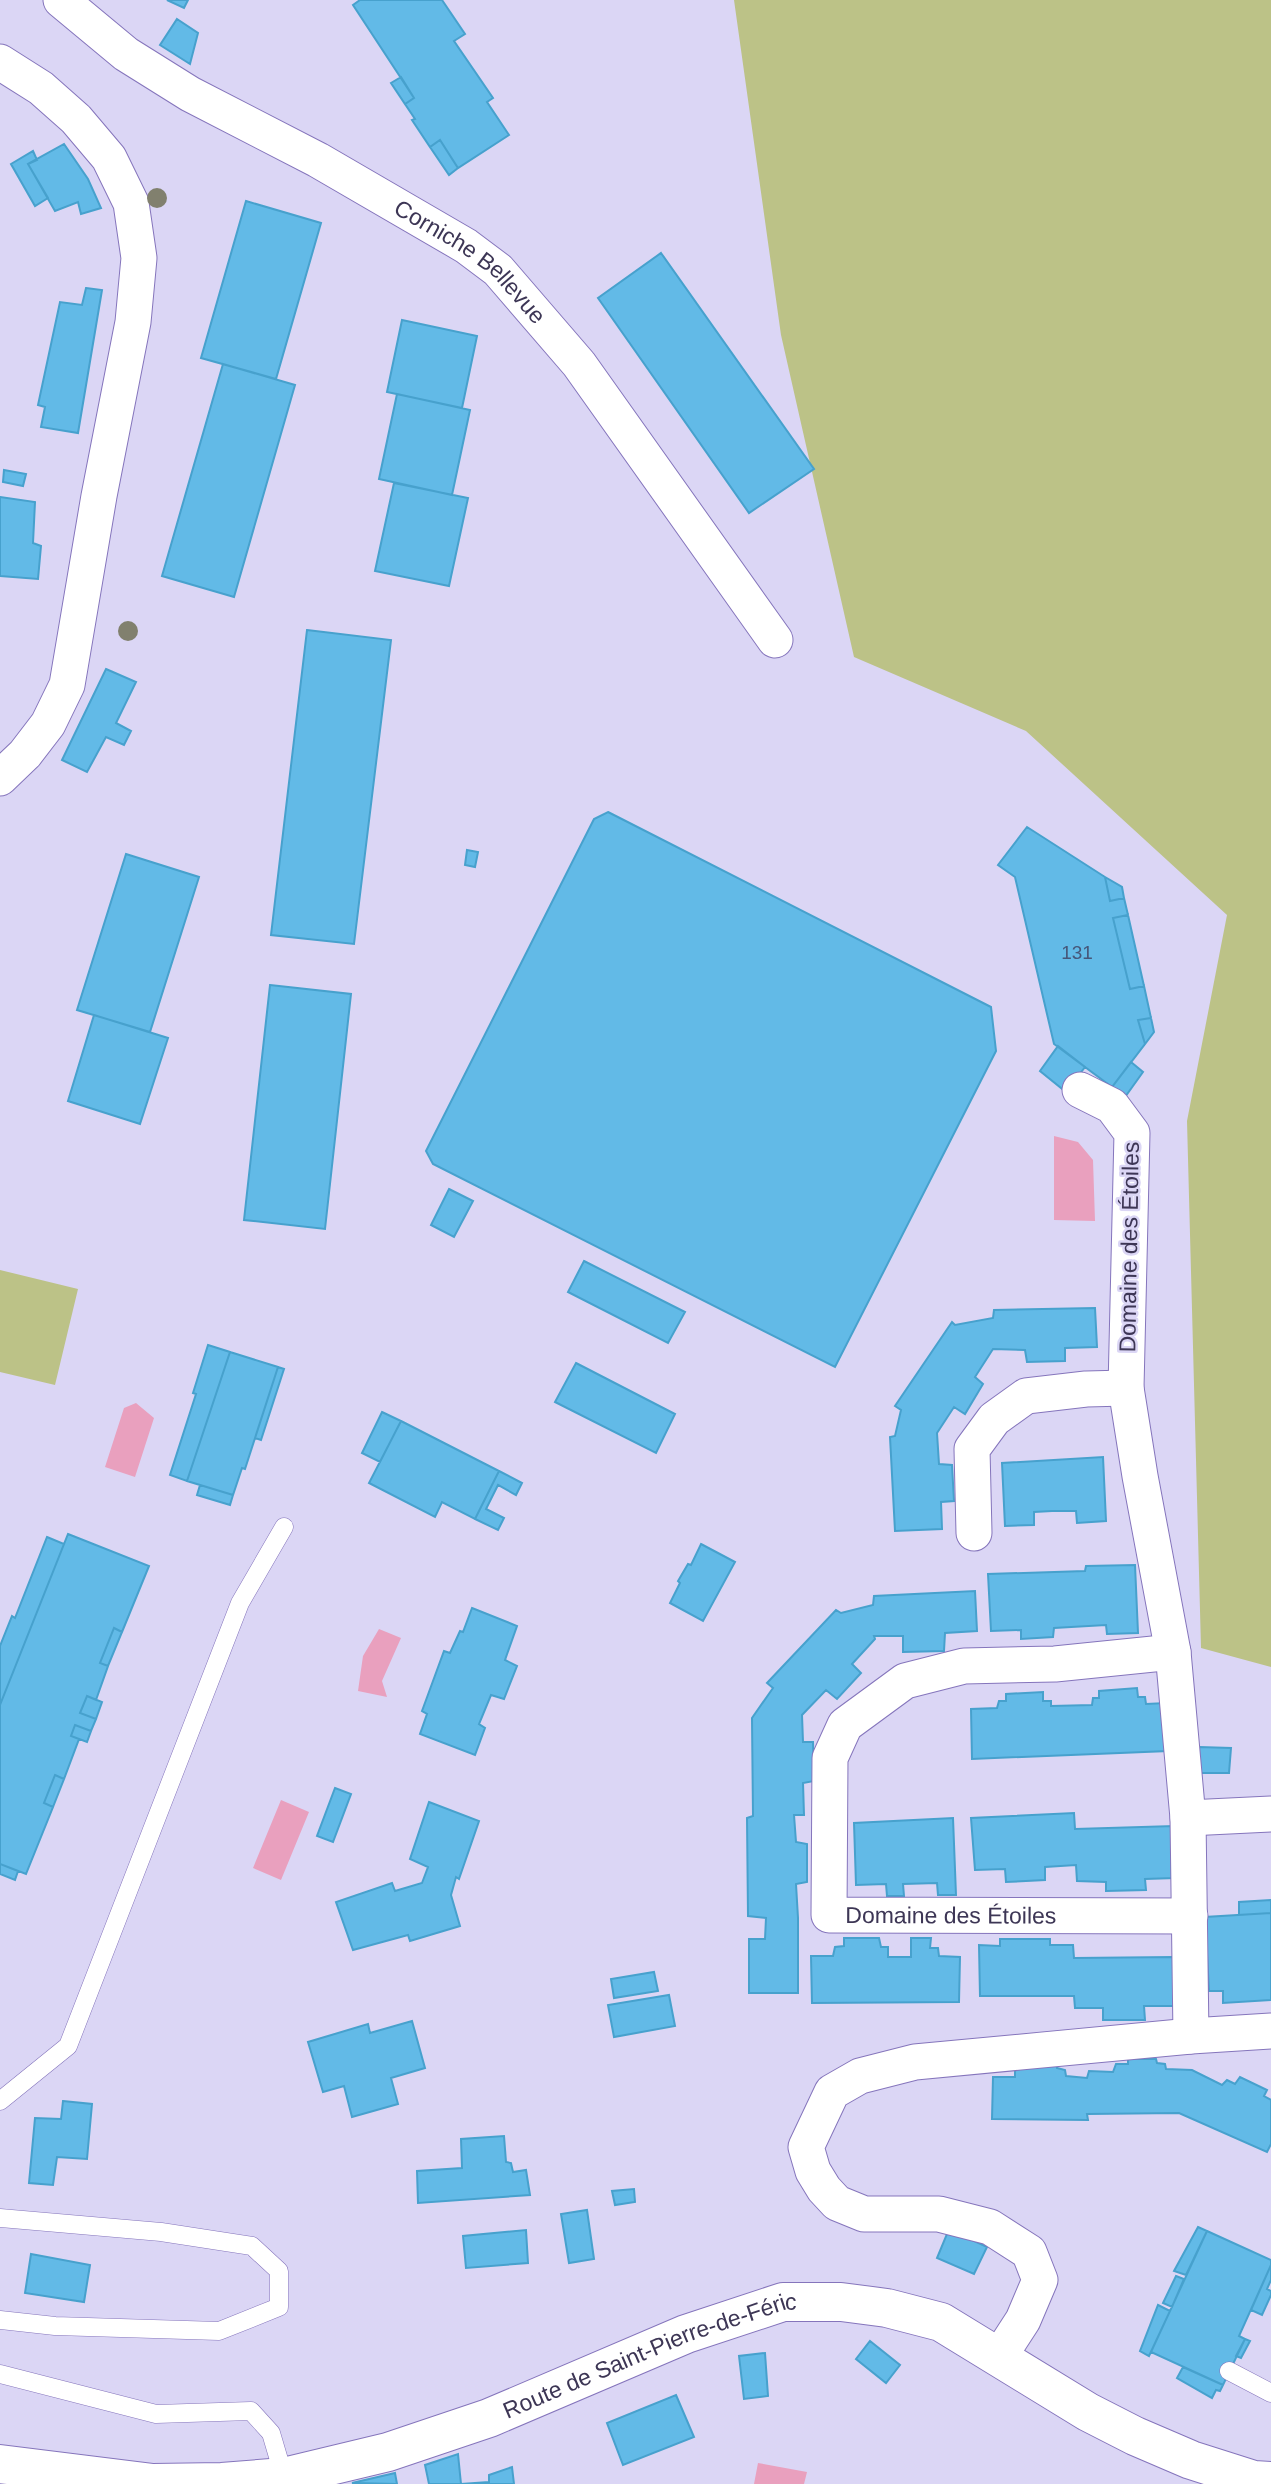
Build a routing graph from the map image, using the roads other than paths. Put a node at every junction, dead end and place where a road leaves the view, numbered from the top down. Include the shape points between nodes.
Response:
1 (61, 0) edge
2 (0, 62) edge
3 (775, 640) dead end
4 (0, 778) edge
5 (1080, 1090) dead end
6 (1126, 1388) junction
7 (284, 1527) dead end
8 (974, 1533) dead end
9 (1173, 1652) junction
10 (1271, 1814) edge
11 (1188, 1818) junction
12 (1190, 1916) junction
13 (1271, 2031) edge
14 (1191, 2036) junction
15 (0, 2101) edge
16 (0, 2218) edge
17 (0, 2320) edge
18 (999, 2357) junction
19 (1229, 2371) dead end
20 (0, 2374) edge
21 (1271, 2393) edge
22 (0, 2465) edge
23 (284, 2477) junction
24 (1271, 2481) edge

1 - 3 street, Corniche Bellevue via 127,54 190,94 318,160 466,246 498,270 579,364
2 - 4 street via 50,96 109,158 131,202 139,258 133,322 67,685 48,724
5 - 6 street, Domaine des Étoiles via 1112,1106 1132,1133
6 - 8 street via 1026,1396 994,1419 972,1449
6 - 9 street, Domaine des Étoiles
7 - 15 lane via 240,1603 68,2046
9 - 11 street, Domaine des Étoiles
9 - 12 street, Domaine des Étoiles via 1055,1664 964,1666 905,1681 845,1726 830,1758 830,1915
10 - 11 street
11 - 12 street, Domaine des Étoiles
12 - 14 street, Domaine des Étoiles
13 - 14 street
14 - 18 street via 915,2062 860,2076 832,2092 806,2147 813,2171 837,2203 864,2214 939,2214 990,2227 1029,2252 1040,2280 1023,2320
16 - 17 lane via 161,2232 252,2246 279,2271 279,2306 219,2331
18 - 23 street, Route de Saint-Pierre-de-Féric via 941,2322 887,2308 783,2302 686,2333 489,2418 388,2452
18 - 24 street, Route de Saint-Pierre-de-Féric via 1135,2436 1191,2460
19 - 21 lane
20 - 23 lane via 156,2414 251,2411 271,2433
22 - 23 street, Route de Saint-Pierre-de-Féric via 153,2483

